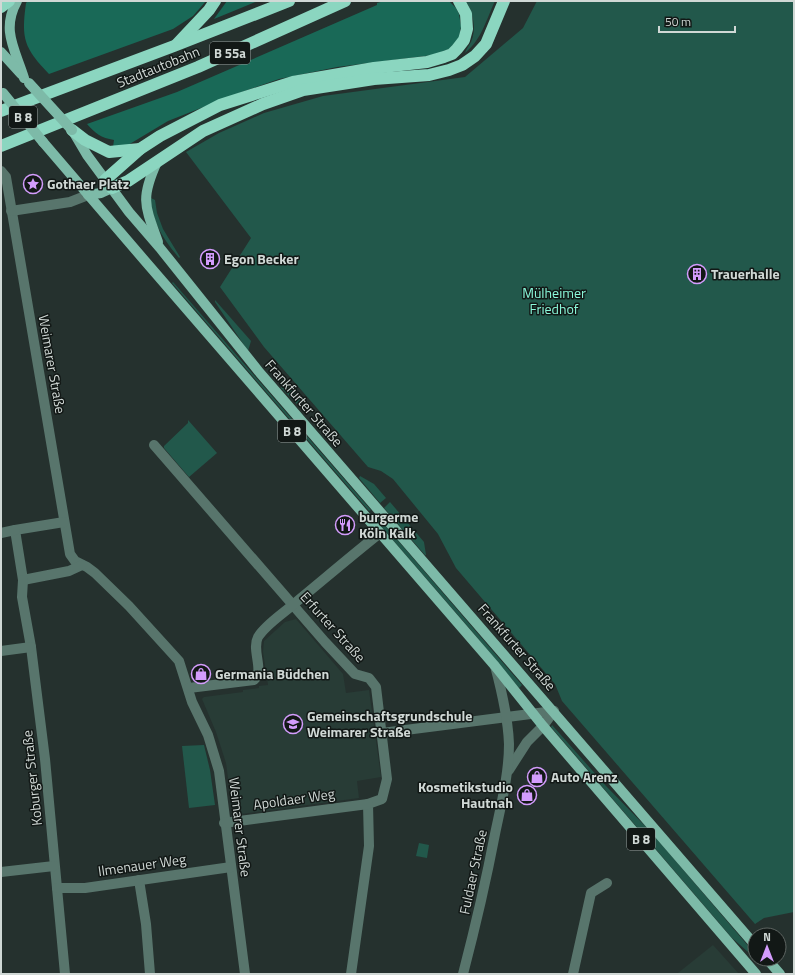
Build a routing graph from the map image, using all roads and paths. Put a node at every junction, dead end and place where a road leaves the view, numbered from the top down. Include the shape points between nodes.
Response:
1 (9, 1) edge
2 (17, 1) edge
3 (215, 1) edge
4 (289, 1) edge
5 (345, 1) edge
6 (459, 1) edge
7 (504, 1) edge
8 (1, 8) edge
9 (174, 46) junction
10 (1, 52) edge
11 (26, 80) junction
12 (2, 92) edge
13 (1, 111) edge
14 (72, 130) junction
15 (1, 146) edge
16 (140, 149) junction
17 (156, 162) junction
18 (2, 171) edge
19 (109, 184) junction
20 (88, 195) junction
21 (11, 211) junction
22 (160, 248) junction
23 (154, 445) dead end
24 (64, 522) junction
25 (15, 530) junction
26 (1, 533) edge
27 (380, 533) junction
28 (82, 565) junction
29 (23, 580) junction
30 (294, 604) junction
31 (31, 647) junction
32 (1, 651) edge
33 (495, 666) junction
34 (188, 688) junction
35 (554, 711) junction
36 (533, 714) junction
37 (507, 717) junction
38 (543, 726) junction
39 (382, 733) junction
40 (506, 775) junction
41 (368, 804) junction
42 (224, 823) junction
43 (54, 866) junction
44 (231, 867) junction
45 (1, 872) edge
46 (139, 880) junction
47 (607, 883) dead end
48 (57, 888) junction
49 (747, 935) edge
50 (65, 974) edge
51 (150, 974) edge
52 (245, 974) edge
53 (351, 974) edge
54 (463, 974) edge
55 (574, 974) edge
56 (756, 974) edge

1 - 8 highway
2 - 11 main road via 10,18 9,36
3 - 9 highway
4 - 9 highway, Stadtautobahn / B 55a
5 - 15 highway, Stadtautobahn / B 55a via 198,67
6 - 16 highway via 467,18 466,34 457,49 444,58 286,84 220,105
7 - 17 highway via 486,44 462,65 429,74 303,90 263,104 203,131
9 - 13 highway, Stadtautobahn / B 55a
10 - 11 main road, Frankfurter Straße / B 8
11 - 14 main road, Frankfurter Straße / B 8, bridge
12 - 20 main road, Frankfurter Straße / B 8, bridge
14 - 16 highway via 109,152
14 - 19 main road, Frankfurter Straße / B 8
16 - 19 highway
17 - 19 highway via 128,181
17 - 22 main road via 149,178 145,199
18 - 21 street via 6,177
19 - 20 main road via 101,193
19 - 22 main road, Frankfurter Straße / B 8
20 - 21 street via 70,202
20 - 27 main road, Frankfurter Straße / B 8
21 - 24 street, Weimarer Straße
22 - 35 main road, Frankfurter Straße / B 8 via 260,373
23 - 30 street, Erfurter Straße
24 - 25 street
24 - 28 street, Weimarer Straße via 70,554
25 - 26 street
25 - 29 street, Koburger Straße
27 - 30 street
27 - 33 main road, Frankfurter Straße / B 8
28 - 29 street via 68,572
28 - 34 street, Weimarer Straße via 95,573 129,606 179,661
29 - 31 street, Koburger Straße via 22,597
30 - 34 street via 258,638 257,678
30 - 39 street, Erfurter Straße via 320,637 355,674 369,678 376,687
31 - 32 street
31 - 43 street, Koburger Straße via 45,759
33 - 36 main road, Frankfurter Straße / B 8
33 - 37 street, Fuldaer Straße
34 - 42 street, Weimarer Straße via 208,735 218,771
35 - 36 street
35 - 38 street, Fuldaer Straße
35 - 49 main road, Frankfurter Straße / B 8
36 - 37 street
36 - 38 main road, Frankfurter Straße / B 8
37 - 39 street
37 - 40 street, Fuldaer Straße via 509,745
38 - 40 street, Fuldaer Straße via 524,746
38 - 56 main road, Frankfurter Straße / B 8
39 - 41 street, Erfurter Straße via 387,779 382,799
40 - 54 street, Fuldaer Straße
41 - 42 street, Apoldaer Weg
41 - 53 street via 369,846
42 - 44 street, Weimarer Straße
43 - 45 street
43 - 48 street, Koburger Straße
44 - 46 street, Ilmenauer Weg
44 - 52 street, Weimarer Straße
46 - 48 street, Ilmenauer Weg via 85,888
46 - 51 street
47 - 55 street via 592,893
48 - 50 street, Koburger Straße

